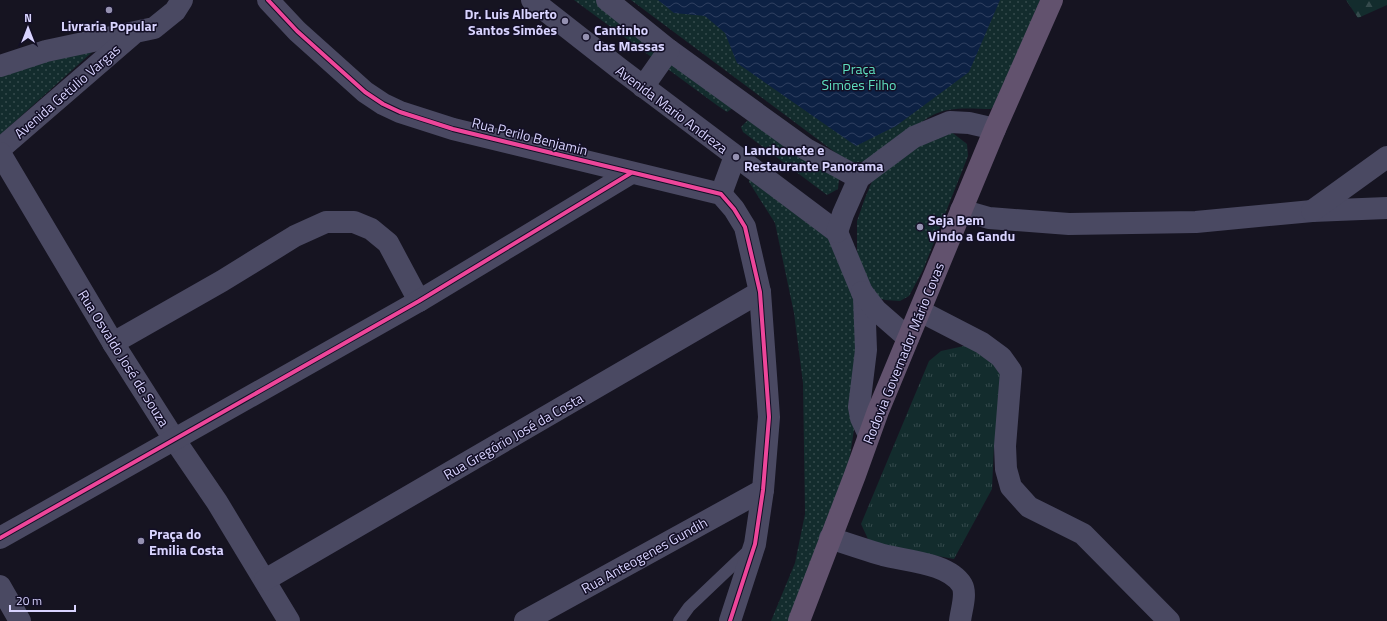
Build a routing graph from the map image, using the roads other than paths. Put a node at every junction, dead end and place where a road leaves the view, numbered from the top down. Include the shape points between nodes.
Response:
1 (182, 0) edge
2 (268, 0) edge
3 (532, 0) edge
4 (607, 0) edge
5 (1052, 0) edge
6 (133, 34) junction
7 (669, 50) junction
8 (0, 66) edge
9 (644, 87) junction
10 (995, 129) junction
11 (0, 149) edge
12 (0, 153) edge
13 (735, 156) junction
14 (1387, 157) edge
15 (631, 173) junction
16 (859, 178) junction
17 (721, 194) junction
18 (1387, 208) edge
19 (961, 210) junction
20 (1312, 211) junction
21 (837, 232) junction
22 (760, 292) junction
23 (862, 292) junction
24 (419, 301) junction
25 (920, 311) junction
26 (908, 338) junction
27 (114, 343) junction
28 (869, 435) junction
29 (174, 439) junction
30 (763, 490) junction
31 (0, 538) edge
32 (830, 538) junction
33 (755, 544) junction
34 (265, 580) junction
35 (0, 586) edge
36 (20, 621) edge
37 (289, 621) edge
38 (525, 621) edge
39 (679, 621) edge
40 (730, 621) edge
41 (799, 621) edge
42 (960, 621) edge
43 (1169, 621) edge

1 - 6 street via 175,11 154,28
2 - 15 street, Rua Perilo Benjamin via 328,60 383,104 453,129
3 - 9 street, Avenida Mario Andreza
4 - 7 street
5 - 10 highway, Rodovia Governador Mário Covas
6 - 8 street via 46,51
6 - 11 street, Avenida Getúlio Vargas
7 - 9 street
7 - 16 street via 806,149
9 - 13 street, Avenida Mario Andreza
10 - 16 street via 950,122 914,137
10 - 19 highway, Rodovia Governador Mário Covas
12 - 27 street, Rua Osvaldo José de Souza
13 - 17 street
13 - 21 street, Avenida Mario Andreza
14 - 20 street
15 - 17 street, Rua Perilo Benjamin
15 - 24 street
16 - 21 street
17 - 22 street via 745,227
18 - 20 street
19 - 20 street via 989,218 1069,224 1196,222
19 - 25 highway, Rodovia Governador Mário Covas
21 - 23 street, Avenida Mario Andreza
22 - 30 street via 768,417
22 - 34 street, Rua Gregório José da Costa
23 - 26 street via 876,310
23 - 28 street, Avenida Mario Andreza via 866,350 859,407
24 - 27 street via 388,243 371,229 354,222 326,222 295,236
24 - 29 street
25 - 26 highway, Rodovia Governador Mário Covas
25 - 43 street via 982,343 1001,357 1010,372 1004,446 1011,487 1029,506 1083,534
26 - 28 highway, Rodovia Governador Mário Covas
27 - 29 street, Rua Osvaldo José de Souza
28 - 32 highway, Rodovia Governador Mário Covas
29 - 31 street
29 - 34 street, Rua Osvaldo José de Souza
30 - 33 street
30 - 38 street, Rua Anteogenes Gundih
32 - 41 highway, Rodovia Governador Mário Covas
32 - 42 street via 883,555 944,570 955,577 962,585 964,593
33 - 39 lane via 689,607
33 - 40 street
34 - 37 street, Rua Osvaldo José de Souza
35 - 36 street

